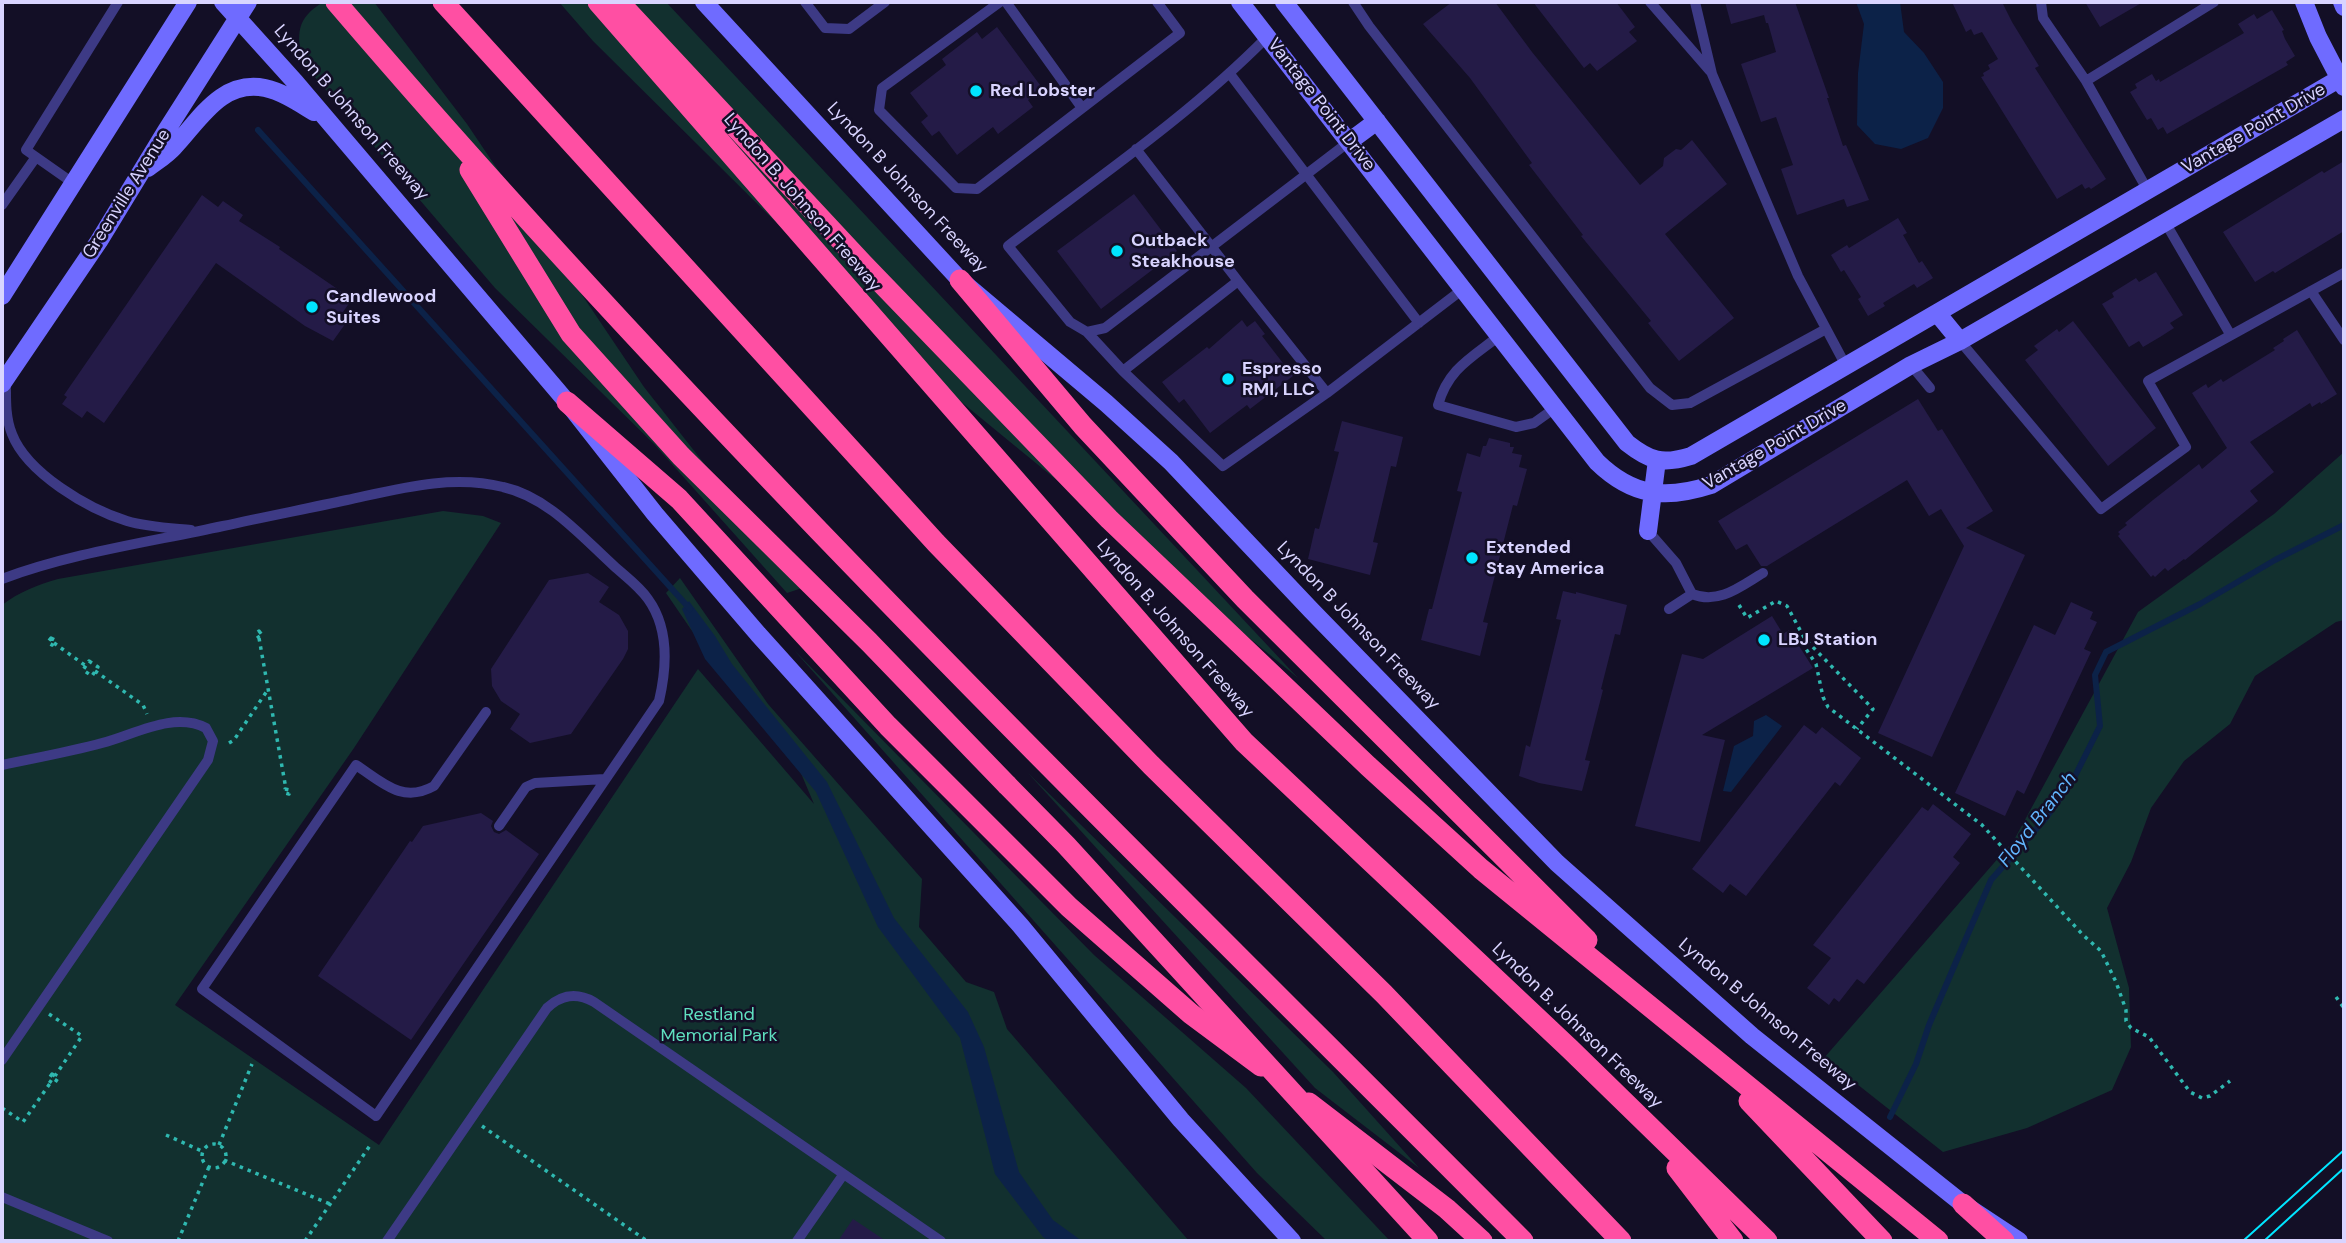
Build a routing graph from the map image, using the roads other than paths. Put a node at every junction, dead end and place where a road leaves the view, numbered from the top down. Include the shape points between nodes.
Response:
1 (118, 2) edge
2 (188, 2) edge
3 (223, 2) edge
4 (248, 2) edge
5 (336, 2) edge
6 (443, 2) edge
7 (598, 2) edge
8 (619, 2) edge
9 (704, 2) edge
10 (805, 2) edge
11 (885, 2) edge
12 (1000, 2) edge
13 (1006, 2) edge
14 (1157, 2) edge
15 (1240, 2) edge
16 (1284, 2) edge
17 (1353, 2) edge
18 (1650, 2) edge
19 (1695, 2) edge
20 (2041, 2) edge
21 (2214, 2) edge
22 (2304, 2) edge
23 (2342, 2) edge
24 (2344, 7) edge
25 (238, 18) junction
26 (1267, 37) junction
27 (1230, 74) junction
28 (1712, 74) junction
29 (2086, 81) junction
30 (2343, 81) edge
31 (1082, 108) junction
32 (2344, 119) edge
33 (327, 120) junction
34 (1377, 121) junction
35 (445, 130) junction
36 (1350, 141) junction
37 (1136, 149) junction
38 (36, 157) junction
39 (140, 174) junction
40 (1307, 175) junction
41 (73, 183) junction
42 (2148, 191) junction
43 (2, 205) edge
44 (2165, 222) junction
45 (1212, 247) junction
46 (2344, 273) edge
47 (960, 280) junction
48 (1238, 281) junction
49 (1463, 289) junction
50 (2311, 290) junction
51 (2, 296) edge
52 (1937, 313) junction
53 (1419, 323) junction
54 (1826, 329) junction
55 (1087, 331) junction
56 (2230, 334) junction
57 (1499, 336) junction
58 (2344, 340) edge
59 (1960, 341) junction
60 (1911, 365) junction
61 (1846, 366) junction
62 (1123, 371) junction
63 (4, 381) edge
64 (1930, 388) dead end
65 (1327, 393) junction
66 (567, 402) junction
67 (1555, 408) junction
68 (1657, 460) junction
69 (1652, 493) junction
70 (201, 531) junction
71 (1648, 531) joint
72 (1763, 573) dead end
73 (2, 579) edge
74 (1692, 594) junction
75 (1669, 609) dead end
76 (486, 712) dead end
77 (2, 765) edge
78 (606, 779) junction
79 (499, 826) dead end
80 (2, 1060) edge
81 (1640, 1118) junction
82 (843, 1175) junction
83 (2, 1196) edge
84 (1964, 1205) junction
85 (108, 1241) edge
86 (387, 1241) edge
87 (797, 1241) edge
88 (941, 1241) edge
89 (1292, 1241) edge
90 (1428, 1241) edge
91 (1482, 1241) edge
92 (1523, 1241) edge
93 (1622, 1241) edge
94 (1733, 1241) edge
95 (1767, 1241) edge
96 (1882, 1241) edge
97 (1938, 1241) edge
98 (2004, 1241) edge
99 (2018, 1241) edge

1 - 38 lane via 26,150
2 - 41 main road
3 - 25 main road, Lyndon B Johnson Freeway
4 - 25 main road, Greenville Avenue
5 - 35 highway
6 - 93 highway via 944,553 1384,994
7 - 81 highway, Lyndon B. Johnson Freeway via 1244,742
8 - 97 highway via 1109,519 1368,766 1481,869
9 - 47 main road, Lyndon B Johnson Freeway
10 - 11 lane via 825,28 849,29
12 - 31 lane via 882,88 879,110 956,188 977,189
13 - 31 lane
14 - 31 lane via 1180,33
15 - 26 main road, Vantage Point Drive
16 - 34 main road, Vantage Point Drive
17 - 54 lane via 1650,388 1672,405 1690,403
18 - 28 lane
19 - 28 lane
20 - 29 lane via 2043,18
21 - 29 lane
22 - 30 main road
23 - 24 main road
25 - 33 main road, Lyndon B Johnson Freeway
25 - 39 main road, Greenville Avenue
26 - 27 lane
26 - 36 main road, Vantage Point Drive
27 - 37 lane
27 - 40 lane
28 - 54 lane via 1798,276
29 - 42 lane
30 - 42 main road, Vantage Point Drive
32 - 44 main road, Vantage Point Drive
33 - 39 main road via 286,95 245,88 207,107 173,148
33 - 66 main road, Lyndon B Johnson Freeway
34 - 36 main road
34 - 68 main road, Vantage Point Drive via 1627,443
35 - 90 highway, bridge via 571,334 681,456 1066,845
35 - 92 highway via 842,557
36 - 40 lane
36 - 49 main road, Vantage Point Drive
37 - 45 lane
37 - 55 lane via 1008,246 1070,322
38 - 41 lane
38 - 43 lane
39 - 63 main road, Greenville Avenue
40 - 45 lane
40 - 53 lane
41 - 51 main road
42 - 52 main road, Vantage Point Drive
44 - 56 lane
44 - 59 main road, Vantage Point Drive
45 - 48 lane
45 - 55 lane via 1105,328
46 - 50 lane
47 - 84 main road, Lyndon B Johnson Freeway via 1171,462 1548,854 1752,1036
47 - 96 highway via 1083,426 1245,599 1744,1096
48 - 62 lane
48 - 65 lane
49 - 53 lane
49 - 57 main road, Vantage Point Drive
50 - 56 lane
50 - 58 lane
52 - 59 main road
52 - 61 main road, Vantage Point Drive
53 - 65 lane
54 - 61 lane
55 - 62 lane
56 - 59 lane via 2148,381 2186,447 2101,509
57 - 67 main road, Vantage Point Drive
57 - 67 lane via 1452,373 1438,405 1516,427 1534,423
59 - 60 main road, Vantage Point Drive
60 - 64 lane
60 - 69 main road, Vantage Point Drive via 1711,485 1674,494
61 - 68 main road, Vantage Point Drive via 1691,456
62 - 65 lane via 1223,466
63 - 70 lane via 12,435 48,477 86,503 129,521
66 - 89 main road, Lyndon B Johnson Freeway via 758,634 1020,925 1181,1119
66 - 91 highway via 680,499 888,726 1069,907 1191,1014 1447,1209
67 - 69 main road, Vantage Point Drive via 1613,477
68 - 69 main road
69 - 71 main road
70 - 73 lane via 65,560
70 - 78 lane via 457,481 504,487 541,503 636,586 653,607 663,631 659,701
71 - 74 lane via 1676,563
72 - 74 lane via 1718,598
74 - 75 lane
76 - 78 lane via 435,786 426,791 415,794 393,789 356,765 202,989 376,1116
77 - 80 lane via 178,723 206,728 213,746 208,760
78 - 79 lane via 526,786
81 - 94 highway
81 - 95 highway, Lyndon B. Johnson Freeway
82 - 86 lane via 579,995 561,998 547,1009
82 - 87 lane
82 - 88 lane
83 - 85 lane
84 - 98 highway
84 - 99 main road, Lyndon B Johnson Freeway

